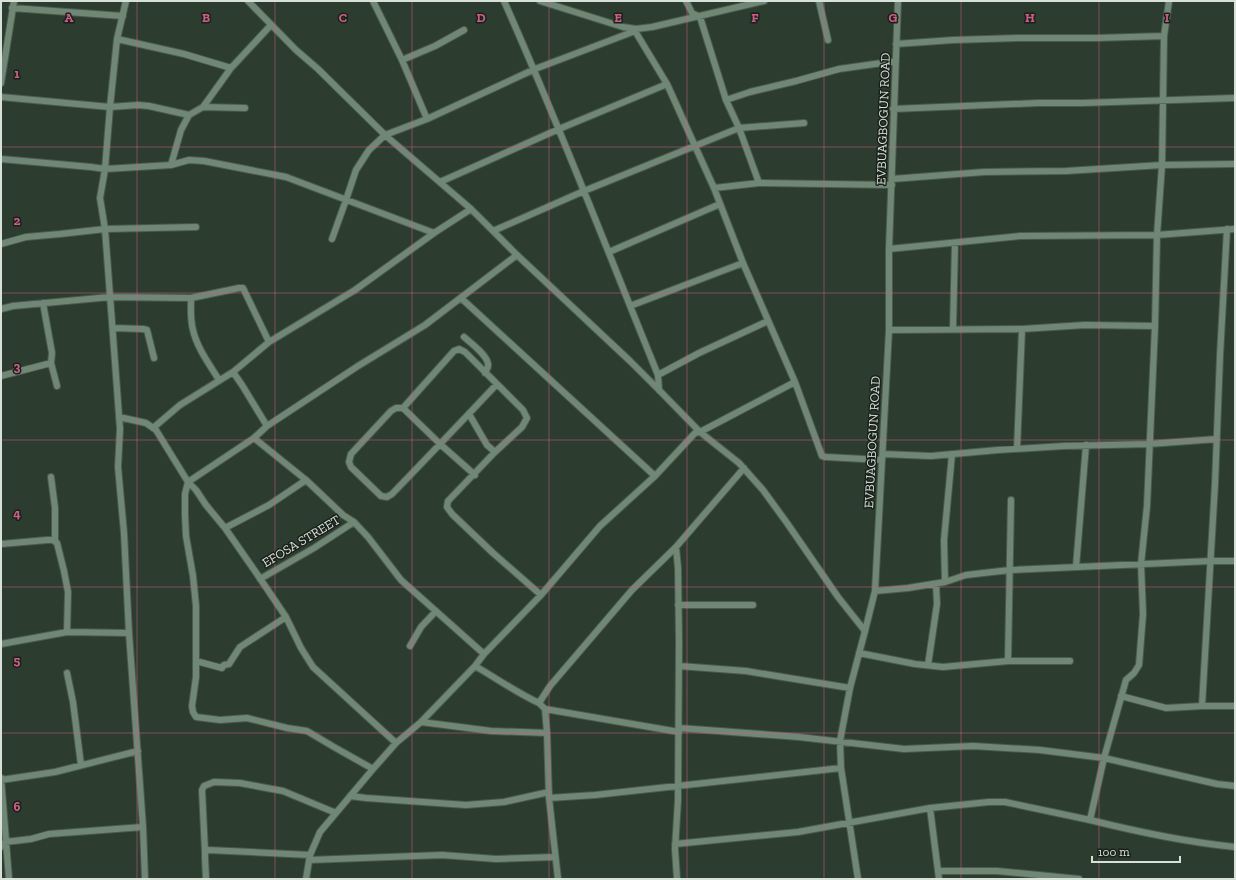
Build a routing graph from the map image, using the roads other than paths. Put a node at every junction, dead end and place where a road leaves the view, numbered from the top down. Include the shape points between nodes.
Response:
1 (14, 1) edge
2 (126, 1) edge
3 (248, 1) edge
4 (373, 1) edge
5 (504, 1) edge
6 (540, 1) edge
7 (686, 1) edge
8 (764, 1) edge
9 (819, 1) edge
10 (898, 1) edge
11 (1169, 1) edge
12 (743, 3) edge
13 (12, 8) junction
14 (123, 16) junction
15 (700, 17) junction
16 (271, 25) junction
17 (464, 30) dead end
18 (636, 30) junction
19 (1164, 36) junction
20 (117, 39) junction
21 (828, 40) dead end
22 (896, 44) junction
23 (402, 60) junction
24 (896, 61) junction
25 (231, 68) junction
26 (535, 69) junction
27 (1, 83) edge
28 (667, 84) junction
29 (1, 97) edge
30 (1235, 98) edge
31 (726, 100) junction
32 (1163, 101) junction
33 (110, 107) junction
34 (203, 107) junction
35 (246, 108) dead end
36 (893, 109) junction
37 (189, 115) junction
38 (427, 119) junction
39 (804, 123) dead end
40 (739, 128) junction
41 (559, 129) junction
42 (385, 135) junction
43 (695, 146) junction
44 (1, 159) edge
45 (1235, 164) edge
46 (171, 165) junction
47 (1162, 165) junction
48 (105, 169) junction
49 (440, 182) junction
50 (892, 182) junction
51 (758, 183) junction
52 (714, 188) junction
53 (584, 191) junction
54 (346, 200) junction
55 (720, 204) junction
56 (471, 209) junction
57 (196, 227) dead end
58 (1235, 228) edge
59 (105, 229) junction
60 (1227, 229) junction
61 (493, 231) junction
62 (434, 233) junction
63 (1157, 235) junction
64 (332, 239) dead end
65 (955, 243) junction
66 (1, 244) edge
67 (889, 249) junction
68 (609, 252) junction
69 (517, 255) junction
70 (743, 263) junction
71 (110, 297) junction
72 (191, 298) junction
73 (461, 298) junction
74 (43, 303) junction
75 (630, 306) junction
76 (1, 309) edge
77 (768, 321) junction
78 (1155, 326) junction
79 (113, 328) junction
80 (952, 329) junction
81 (1022, 329) junction
82 (890, 330) junction
83 (464, 337) dead end
84 (269, 342) junction
85 (154, 358) dead end
86 (50, 363) junction
87 (233, 372) junction
88 (485, 373) junction
89 (658, 375) junction
90 (1, 376) edge
91 (219, 380) junction
92 (795, 382) junction
93 (497, 384) junction
94 (57, 386) dead end
95 (659, 390) junction
96 (403, 408) junction
97 (469, 414) junction
98 (119, 417) junction
99 (267, 426) junction
100 (153, 428) junction
101 (700, 432) junction
102 (254, 438) junction
103 (1217, 439) junction
104 (440, 444) junction
105 (1150, 444) junction
106 (1086, 445) junction
107 (1017, 449) junction
108 (496, 452) junction
109 (952, 454) junction
110 (882, 457) junction
111 (744, 468) junction
112 (475, 475) junction
113 (654, 476) junction
114 (51, 477) dead end
115 (306, 480) junction
116 (188, 482) junction
117 (1011, 500) dead end
118 (354, 522) junction
119 (225, 528) junction
120 (55, 541) junction
121 (1, 544) edge
122 (676, 547) junction
123 (1211, 561) junction
124 (1235, 561) edge
125 (1141, 564) junction
126 (1076, 567) junction
127 (1010, 570) junction
128 (260, 578) junction
129 (945, 582) junction
130 (936, 584) junction
131 (875, 591) junction
132 (541, 595) junction
133 (678, 605) junction
134 (753, 605) dead end
135 (436, 611) junction
136 (286, 617) junction
137 (865, 631) junction
138 (68, 632) junction
139 (129, 633) junction
140 (1, 644) edge
141 (410, 646) dead end
142 (859, 653) junction
143 (484, 654) junction
144 (196, 661) junction
145 (1008, 661) junction
146 (1070, 661) dead end
147 (928, 665) junction
148 (475, 666) junction
149 (679, 666) junction
150 (67, 673) dead end
151 (850, 688) junction
152 (1121, 696) junction
153 (539, 703) junction
154 (1202, 706) junction
155 (1235, 706) edge
156 (545, 709) junction
157 (421, 722) junction
158 (679, 730) junction
159 (547, 733) junction
160 (840, 741) junction
161 (396, 743) junction
162 (138, 751) junction
163 (1104, 758) junction
164 (81, 765) junction
165 (841, 768) junction
166 (373, 769) junction
167 (1, 779) edge
168 (678, 786) junction
169 (1235, 786) edge
170 (549, 795) junction
171 (350, 796) junction
172 (930, 808) junction
173 (336, 813) junction
174 (1090, 820) junction
175 (849, 822) junction
176 (143, 827) junction
177 (3, 844) edge
178 (675, 844) junction
179 (1235, 847) edge
180 (205, 852) junction
181 (555, 857) junction
182 (309, 858) junction
183 (938, 871) junction
184 (1021, 876) edge
185 (9, 879) edge
186 (145, 879) edge
187 (206, 879) edge
188 (306, 879) edge
189 (558, 879) edge
190 (677, 879) edge
191 (858, 879) edge
192 (939, 879) edge
193 (1079, 879) edge

1 - 13 street
2 - 14 street
3 - 16 street
4 - 23 street
5 - 26 street
6 - 18 street
7 - 15 street via 692,13
8 - 12 street
9 - 21 street
10 - 22 street, EVBUAGBOGUN ROAD
11 - 19 street
12 - 15 street
13 - 14 street
13 - 27 street
14 - 20 street
15 - 18 street
15 - 31 street
16 - 25 street
16 - 42 street
17 - 23 street
18 - 26 street
18 - 28 street
19 - 22 street via 953,40
19 - 32 street
20 - 25 street
20 - 33 street
22 - 24 street, EVBUAGBOGUN ROAD
23 - 38 street
24 - 31 street via 839,69
24 - 36 street, EVBUAGBOGUN ROAD
25 - 34 street
26 - 38 street
26 - 41 street
28 - 41 street
28 - 43 street
29 - 33 street
30 - 32 street
31 - 40 street
32 - 36 street
32 - 47 street
33 - 37 street via 149,106
33 - 48 street
34 - 35 street
34 - 37 street
36 - 50 street, EVBUAGBOGUN ROAD
37 - 46 street via 181,130
38 - 42 street
39 - 40 street
40 - 43 street
40 - 51 street
41 - 49 street
41 - 53 street
42 - 49 street
42 - 54 street via 369,150 356,170
43 - 52 street
43 - 53 street
44 - 48 street
45 - 47 street
46 - 48 street
46 - 54 street via 189,160 204,160 286,177
47 - 50 street via 1066,171 984,172
47 - 63 street
48 - 59 street via 100,198
49 - 56 street
50 - 51 street
50 - 67 street, EVBUAGBOGUN ROAD
51 - 52 street
52 - 55 street
53 - 61 street
53 - 68 street
54 - 62 street
54 - 64 street
55 - 68 street
55 - 70 street
56 - 61 street
56 - 62 street
57 - 59 street
58 - 60 street
59 - 66 street via 26,237
59 - 71 street
60 - 63 street
60 - 103 street
61 - 69 street
62 - 84 street via 354,290
63 - 65 street via 1020,236
63 - 78 street
65 - 67 street
65 - 80 street
67 - 82 street, EVBUAGBOGUN ROAD
68 - 75 street
69 - 73 street
69 - 95 street
70 - 75 street
70 - 77 street
71 - 72 street
71 - 74 street
71 - 79 street
72 - 84 street via 243,288
72 - 91 street via 193,330 199,346
73 - 99 street via 425,325
73 - 113 street
74 - 76 street
74 - 86 street via 52,353
75 - 89 street
77 - 89 street via 699,352
77 - 92 street
78 - 81 street via 1085,325
78 - 105 street
79 - 85 street via 147,330
79 - 98 street
80 - 81 street
80 - 82 street
81 - 107 street
82 - 110 street, EVBUAGBOGUN ROAD
83 - 88 street via 488,363
84 - 87 street
86 - 90 street
86 - 94 street
87 - 91 street
87 - 99 street
88 - 93 street
88 - 96 street via 464,352 459,349 454,351
89 - 95 street
91 - 100 street via 180,405
92 - 101 street
92 - 110 street via 822,456
93 - 97 street
93 - 108 street via 524,410 527,418 522,427
95 - 101 street
96 - 104 street
96 - 104 street via 391,411 351,454 351,467 381,496 387,497
97 - 104 street
97 - 108 street via 487,445
98 - 100 street via 146,423
98 - 139 street via 118,467
99 - 102 street
100 - 116 street
101 - 111 street
101 - 113 street via 695,433
102 - 115 street
102 - 116 street
103 - 105 street
103 - 123 street
104 - 112 street
105 - 106 street
105 - 125 street
106 - 107 street
106 - 126 street
107 - 109 street
108 - 112 street
109 - 110 street
109 - 129 street via 944,540
110 - 131 street, EVBUAGBOGUN ROAD
111 - 122 street
111 - 137 street via 763,490
112 - 132 street via 448,501 447,507
113 - 132 street via 600,526
114 - 120 street via 55,508
115 - 118 street
115 - 119 street via 269,505
116 - 119 street
116 - 144 street via 185,515 196,606
117 - 127 street
118 - 128 street, EFOSA STREET
118 - 135 street via 401,580
119 - 128 street
120 - 121 street
120 - 138 street via 68,592
122 - 133 street
122 - 153 street via 627,595 550,686
123 - 124 street
123 - 125 street
123 - 154 street
125 - 126 street
125 - 152 street via 1143,614 1139,665 1126,680
126 - 127 street
127 - 129 street via 966,575
127 - 145 street
128 - 136 street
129 - 130 street
130 - 131 street
130 - 147 street via 937,604
131 - 137 street, EVBUAGBOGUN ROAD
132 - 143 street
133 - 134 street
133 - 149 street
135 - 141 street via 421,627
135 - 143 street
136 - 144 street via 240,647 222,668
136 - 161 street via 313,667
137 - 142 street, EVBUAGBOGUN ROAD
138 - 139 street
138 - 140 street
139 - 162 street
142 - 147 street
142 - 151 street, EVBUAGBOGUN ROAD
143 - 148 street
144 - 166 street via 192,706 196,717 220,720 247,718 307,731
145 - 146 street
145 - 147 street via 943,667
148 - 153 street
148 - 157 street
149 - 151 street via 746,671
149 - 158 street
150 - 164 street
151 - 160 street, EVBUAGBOGUN ROAD
152 - 154 street via 1166,708
152 - 163 street
153 - 156 street
154 - 155 street
156 - 158 street
156 - 159 street
157 - 159 street
157 - 161 street
158 - 160 street
158 - 168 street
159 - 170 street
160 - 163 street via 904,749 972,746 1040,750
160 - 165 street, EVBUAGBOGUN ROAD
161 - 166 street
162 - 164 street
162 - 176 street
163 - 169 street
163 - 174 street
164 - 167 street via 49,773
165 - 168 street
165 - 175 street, EVBUAGBOGUN ROAD
166 - 171 street
167 - 177 street
168 - 170 street via 595,796
168 - 178 street
170 - 171 street via 466,805
170 - 181 street
171 - 173 street
172 - 174 street via 1005,802
172 - 175 street
172 - 183 street
173 - 180 street via 283,791 214,782 204,786 202,790
173 - 182 street via 320,832
174 - 179 street via 1135,831
175 - 178 street via 798,832
175 - 191 street, EVBUAGBOGUN ROAD
176 - 177 street via 49,834
176 - 186 street
177 - 185 street
178 - 190 street
180 - 182 street via 208,850
180 - 187 street
181 - 182 street via 496,859 442,855
181 - 189 street
182 - 188 street
183 - 184 street via 984,870
183 - 192 street
184 - 193 street

